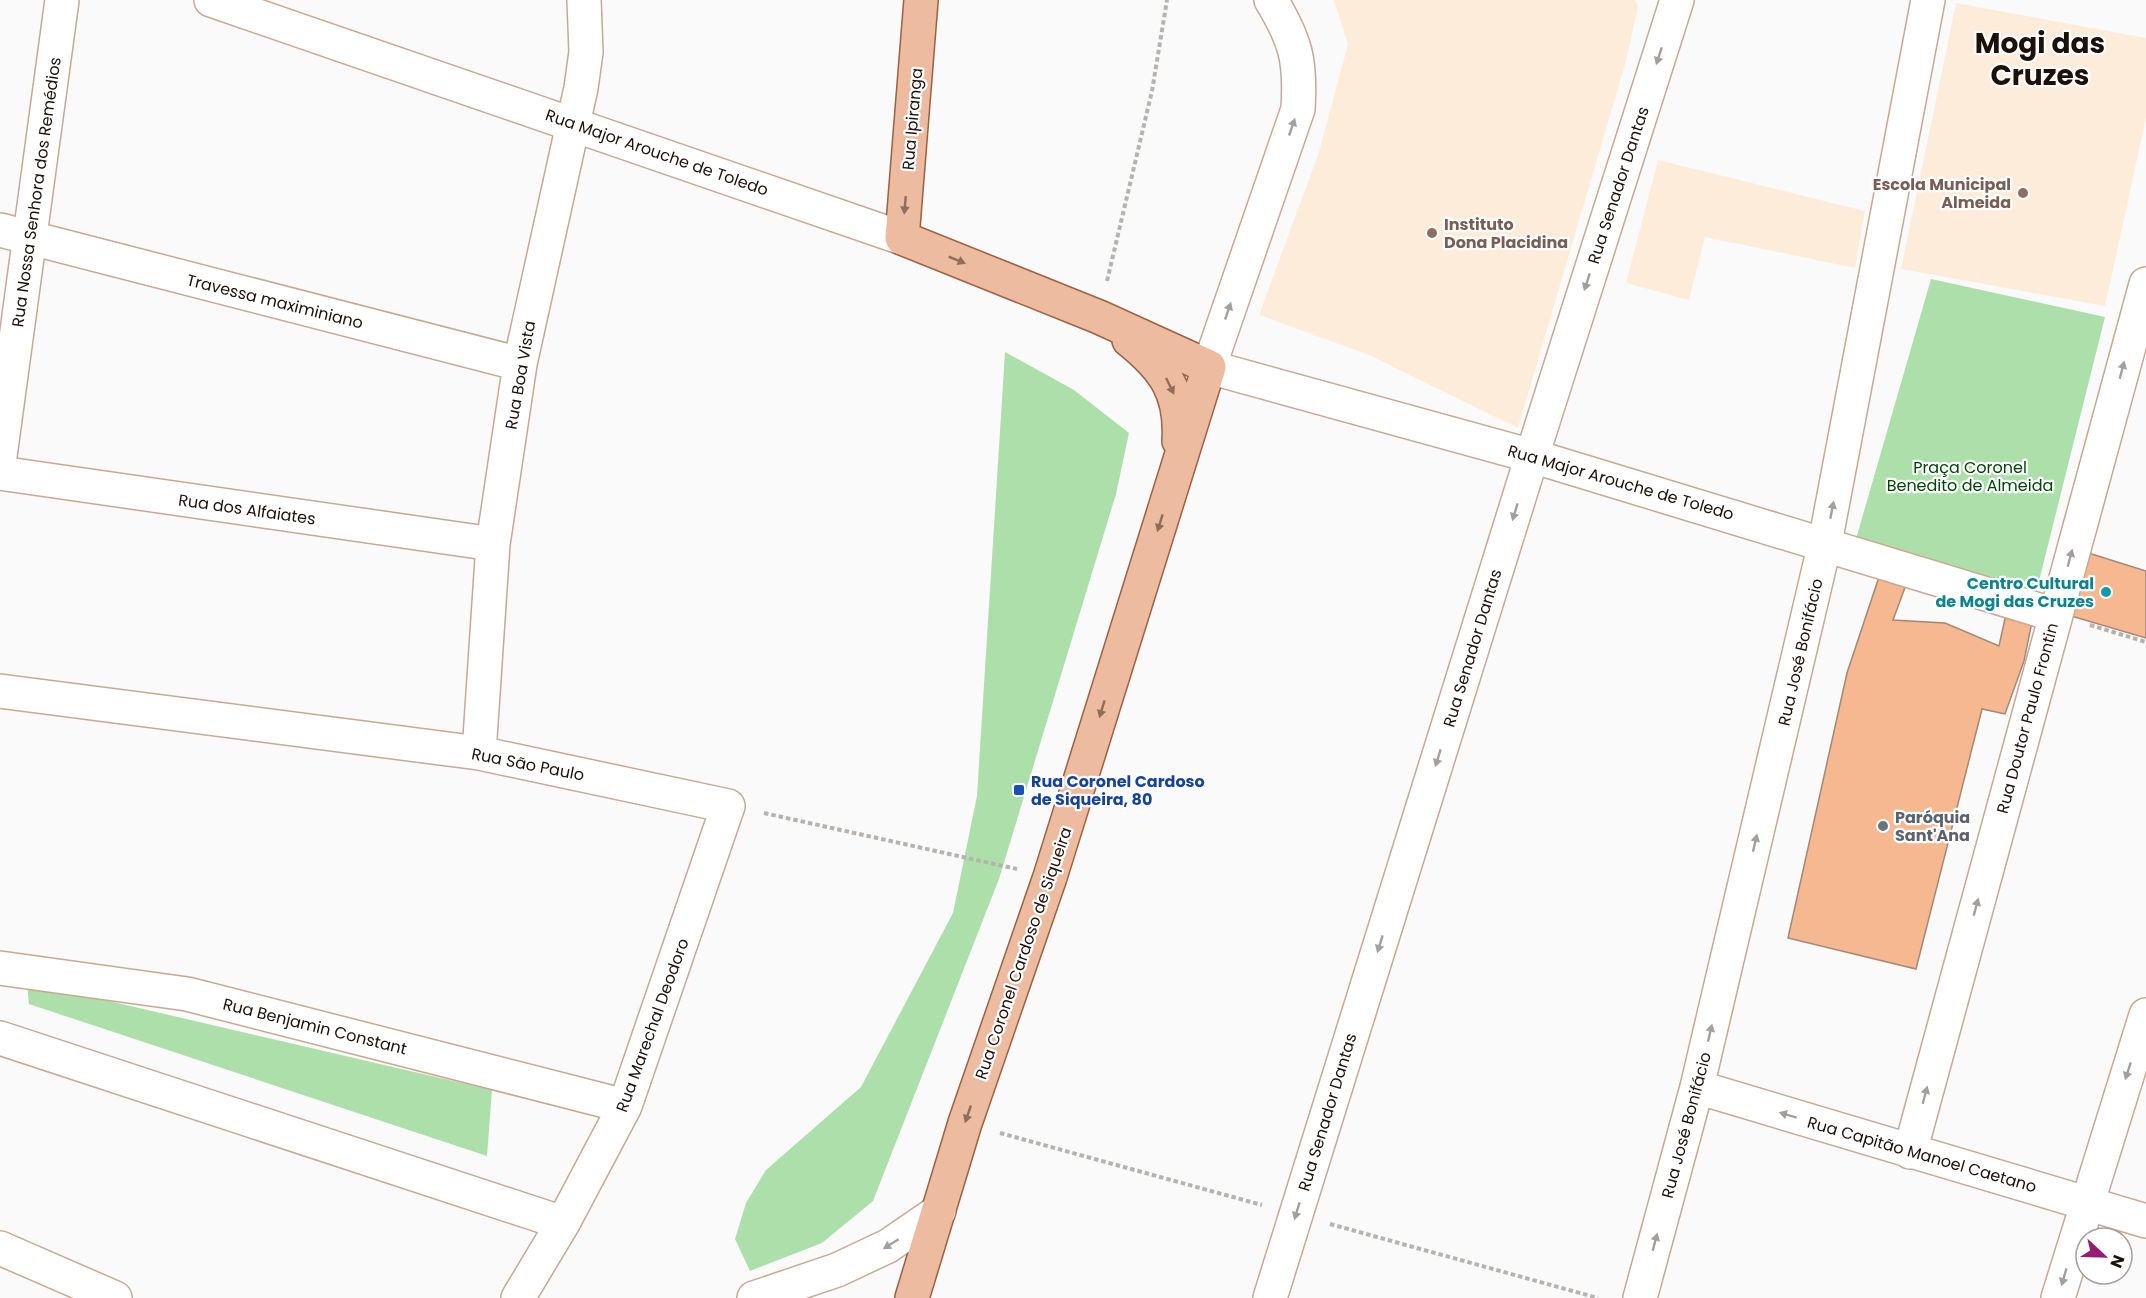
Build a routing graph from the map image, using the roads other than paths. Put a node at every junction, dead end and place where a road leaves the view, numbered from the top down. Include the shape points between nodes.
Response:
1 (62, 0) edge
2 (212, 0) edge
3 (584, 0) edge
4 (921, 0) edge
5 (1271, 0) edge
6 (1677, 0) edge
7 (1928, 0) edge
8 (573, 123) junction
9 (15, 234) edge
10 (902, 238) junction
11 (2146, 284) edge
12 (1099, 317) junction
13 (520, 364) junction
14 (1209, 367) junction
15 (0, 442) edge
16 (1532, 456) junction
17 (1177, 467) junction
18 (0, 473) edge
19 (1826, 543) junction
20 (493, 544) junction
21 (2055, 615) junction
22 (0, 691) edge
23 (479, 753) junction
24 (728, 806) joint
25 (0, 968) edge
26 (2146, 1015) edge
27 (0, 1038) edge
28 (1697, 1087) junction
29 (625, 1106) junction
30 (1910, 1152) junction
31 (2086, 1203) junction
32 (939, 1211) junction
33 (2146, 1221) edge
34 (563, 1223) junction
35 (0, 1248) edge
36 (115, 1298) edge
37 (518, 1298) edge
38 (754, 1298) edge
39 (912, 1298) edge
40 (1270, 1298) edge
41 (1640, 1298) edge
42 (2058, 1298) edge

1 - 9 street, Rua Nossa Senhora dos Remédios
2 - 8 street, Rua Major Arouche de Toledo
3 - 8 street, Rua Boa Vista via 586,52
4 -> 10 main road, Rua Ipiranga
14 -> 5 street via 1298,109 1300,75 1292,35
6 -> 16 street, Rua Senador Dantas
19 -> 7 street, Rua José Bonifácio
8 - 10 street, Rua Major Arouche de Toledo
8 - 13 street, Rua Boa Vista
9 - 13 street, Travessa maximiniano
9 - 15 street, Rua Nossa Senhora dos Remédios
10 -> 12 main road, Rua Major Arouche de Toledo
21 -> 11 street, Rua Doutor Paulo Frontin
12 - 14 main road, Rua Major Arouche de Toledo
12 -> 17 main road, Rua Major Arouche de Toledo via 1143,351 1165,375 1180,418
13 - 20 street, Rua Boa Vista
14 - 16 street, Rua Major Arouche de Toledo
14 - 17 main road, Rua Coronel Cardoso de Siqueira
16 - 19 street, Rua Major Arouche de Toledo
16 -> 40 street, Rua Senador Dantas
17 -> 32 main road, Rua Coronel Cardoso de Siqueira via 1050,877 965,1123
18 - 20 street, Rua dos Alfaiates
19 - 21 street, Rua Major Arouche de Toledo
28 -> 19 street, Rua José Bonifácio
20 - 23 street, Rua Boa Vista
30 -> 21 street, Rua Doutor Paulo Frontin
22 - 23 street, Rua São Paulo
23 - 24 street, Rua São Paulo
24 - 29 street, Rua Marechal Deodoro
25 - 29 street, Rua Benjamin Constant via 187,994
26 -> 31 street
27 - 34 street
30 -> 28 street, Rua Capitão Manoel Caetano
41 -> 28 street, Rua José Bonifácio
29 - 34 street, Rua Marechal Deodoro
30 - 31 street, Rua Capitão Manoel Caetano
31 - 33 street, Rua Capitão Manoel Caetano
31 -> 42 street
32 -> 38 street via 888,1246 837,1270
32 - 39 main road, Rua Coronel Cardoso de Siqueira
34 - 37 street, Rua Marechal Deodoro
35 - 36 street

